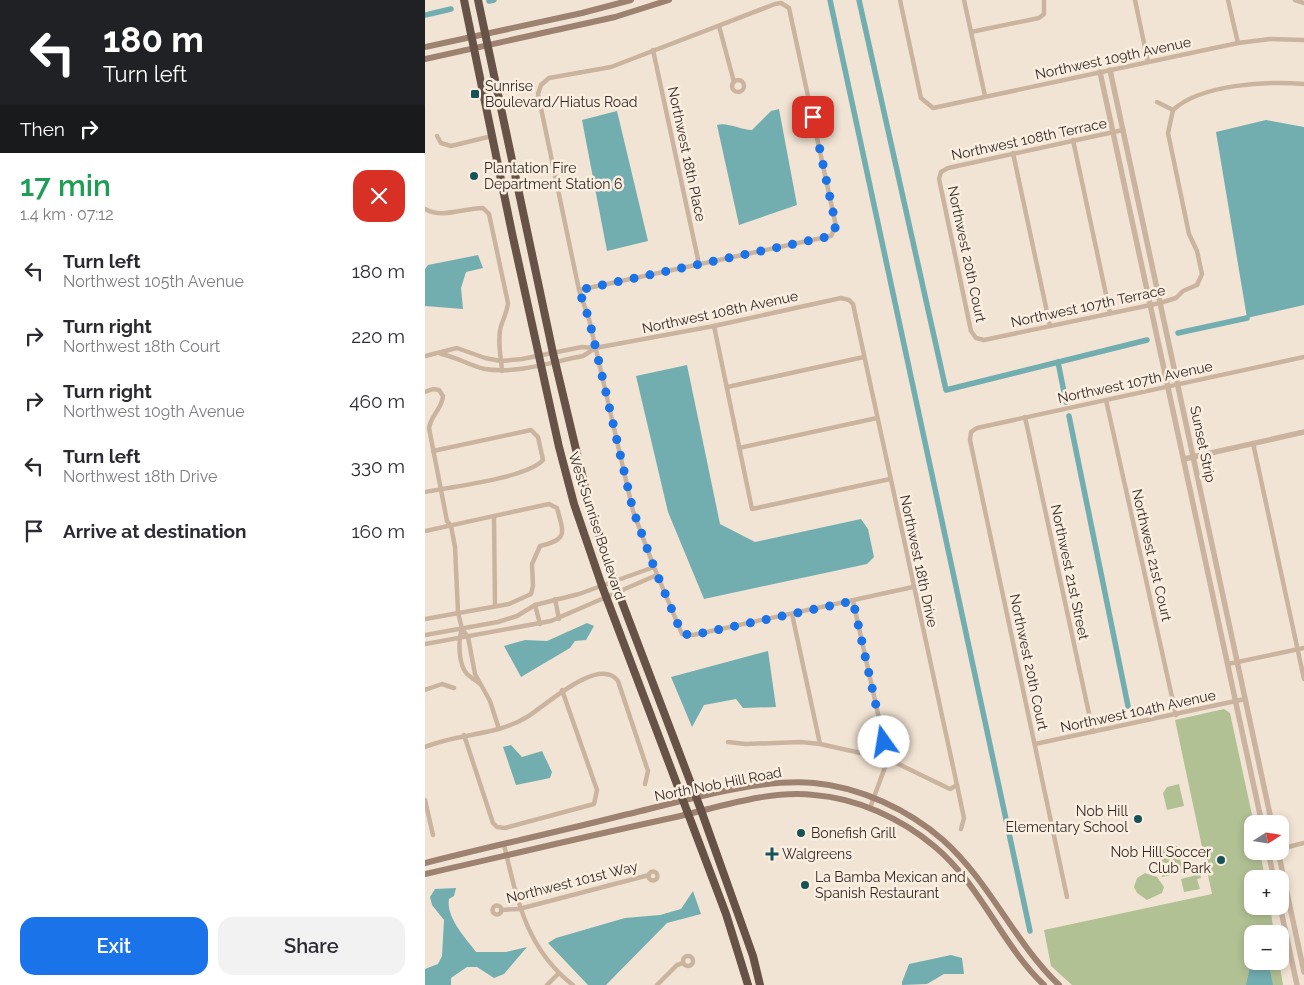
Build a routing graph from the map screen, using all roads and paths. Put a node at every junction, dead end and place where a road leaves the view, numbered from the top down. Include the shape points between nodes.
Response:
1 (464, 0) edge
2 (479, 0) edge
3 (631, 0) edge
4 (669, 0) edge
5 (900, 0) edge
6 (964, 0) edge
7 (1045, 0) edge
8 (1135, 0) edge
9 (1228, 0) edge
10 (1295, 0) edge
11 (1304, 3) edge
12 (719, 26) junction
13 (971, 32) junction
14 (485, 34) junction
15 (471, 37) junction
16 (1304, 40) edge
17 (1238, 43) junction
18 (488, 46) junction
19 (425, 47) edge
20 (474, 49) junction
21 (653, 50) junction
22 (425, 59) edge
23 (1148, 62) junction
24 (1110, 70) junction
25 (1100, 72) junction
26 (734, 82) dead end
27 (1304, 84) edge
28 (985, 96) junction
29 (1157, 102) dead end
30 (1173, 110) junction
31 (1123, 130) junction
32 (1113, 132) junction
33 (437, 136) dead end
34 (492, 136) junction
35 (1073, 140) junction
36 (1013, 153) junction
37 (941, 172) joint
38 (425, 209) edge
39 (699, 264) junction
40 (579, 290) junction
41 (849, 300) joint
42 (1160, 303) junction
43 (1151, 305) junction
44 (1110, 313) junction
45 (714, 326) junction
46 (1051, 326) junction
47 (976, 338) joint
48 (595, 348) junction
49 (441, 354) junction
50 (539, 355) junction
51 (425, 356) edge
52 (554, 357) junction
53 (864, 357) junction
54 (1304, 357) edge
55 (501, 361) junction
56 (541, 365) junction
57 (502, 371) junction
58 (1178, 385) junction
59 (727, 387) junction
60 (1168, 387) junction
61 (425, 392) edge
62 (1106, 400) junction
63 (1025, 417) junction
64 (877, 418) junction
65 (971, 432) joint
66 (1304, 432) edge
67 (1253, 443) junction
68 (739, 448) junction
69 (433, 450) junction
70 (1193, 457) junction
71 (1184, 459) junction
72 (890, 479) junction
73 (441, 490) junction
74 (425, 492) edge
75 (494, 516) junction
76 (451, 526) junction
77 (425, 531) edge
78 (654, 567) junction
79 (657, 576) junction
80 (614, 582) junction
81 (602, 586) junction
82 (913, 587) junction
83 (618, 591) junction
84 (606, 596) junction
85 (555, 599) junction
86 (853, 601) junction
87 (495, 606) junction
88 (535, 606) junction
89 (458, 612) junction
90 (792, 614) junction
91 (425, 619) edge
92 (559, 619) junction
93 (540, 624) junction
94 (462, 629) junction
95 (425, 635) edge
96 (468, 637) junction
97 (459, 639) junction
98 (425, 644) edge
99 (1304, 648) edge
100 (1297, 649) junction
101 (1237, 662) junction
102 (1227, 664) junction
103 (1304, 679) edge
104 (483, 686) junction
105 (454, 688) dead end
106 (425, 690) edge
107 (562, 690) junction
108 (1245, 699) junction
109 (1235, 701) junction
110 (1176, 715) junction
111 (499, 729) junction
112 (1093, 732) junction
113 (463, 735) junction
114 (728, 742) dead end
115 (820, 744) junction
116 (1035, 744) junction
117 (425, 747) edge
118 (888, 759) junction
119 (645, 784) dead end
120 (957, 785) junction
121 (697, 798) junction
122 (873, 798) junction
123 (425, 800) edge
124 (682, 802) junction
125 (870, 808) junction
126 (701, 810) junction
127 (687, 814) junction
128 (1260, 815) edge
129 (1270, 815) edge
130 (961, 829) dead end
131 (433, 835) dead end
132 (1304, 844) edge
133 (504, 845) junction
134 (1289, 848) edge
135 (507, 855) junction
136 (1281, 860) edge
137 (425, 863) edge
138 (425, 874) edge
139 (649, 875) dead end
140 (1067, 897) dead end
141 (519, 909) junction
142 (501, 910) dead end
143 (1282, 915) edge
144 (683, 962) dead end
145 (1304, 972) edge
146 (559, 974) junction
147 (547, 985) edge
148 (573, 985) edge
149 (657, 985) edge
150 (748, 985) edge
151 (760, 985) edge
152 (1044, 985) edge
153 (1059, 985) edge
154 (1297, 985) edge

1 - 15 highway, West Sunrise Boulevard
2 - 14 highway, West Sunrise Boulevard
3 - 14 main road
4 - 18 main road via 615,17
5 - 28 street, Northwest 109th Avenue via 921,98 928,106 933,108
6 - 13 street
7 - 13 street via 1044,14 1039,18
8 - 23 street
9 - 17 street
10 - 11 street
12 - 21 street
12 - 26 street
12 - 39 street via 775,4 781,3 789,8 836,226 831,236
13 - 28 street
14 - 15 main road
14 - 18 highway, West Sunrise Boulevard
15 - 19 main road
15 - 20 highway, West Sunrise Boulevard
16 - 17 street, Northwest 109th Avenue
17 - 23 street, Northwest 109th Avenue
18 - 20 main road
18 - 52 highway, West Sunrise Boulevard
20 - 22 main road
20 - 34 highway, West Sunrise Boulevard
21 - 39 street, Northwest 18th Place
21 - 40 street via 611,67 549,78 541,85 538,94
23 - 24 street, Northwest 109th Avenue
24 - 25 street, Northwest 109th Avenue
24 - 31 street, Sunset Strip
25 - 28 street, Northwest 109th Avenue
25 - 32 street, Sunset Strip
27 - 30 street via 1254,83 1194,96
29 - 30 street
30 - 42 street, Northwest 107th Terrace via 1168,133 1189,234 1202,274 1200,281 1176,298
31 - 32 street, Northwest 108th Terrace
31 - 42 street, Sunset Strip
32 - 35 street, Northwest 108th Terrace
32 - 43 street, Sunset Strip
33 - 34 street via 441,143 451,146
34 - 50 highway, West Sunrise Boulevard
35 - 36 street, Northwest 108th Terrace
35 - 44 street
36 - 37 street, Northwest 108th Terrace
36 - 46 street
37 - 47 street, Northwest 20th Court via 939,179 971,331
38 - 55 street via 433,214 442,214 483,208 489,214 508,303 501,326
39 - 40 street
40 - 48 street
41 - 45 street, Northwest 108th Avenue via 841,298
41 - 53 street, Northwest 18th Drive via 853,304
42 - 43 street, Northwest 107th Terrace
42 - 58 street, Sunset Strip
43 - 44 street, Northwest 107th Terrace
43 - 60 street, Sunset Strip
44 - 46 street, Northwest 107th Terrace
45 - 48 street, Northwest 108th Avenue
45 - 59 street
46 - 47 street, Northwest 107th Terrace via 984,340
48 - 52 street, Northwest 108th Avenue via 582,347
48 - 52 street, Northwest 108th Avenue via 583,356
48 - 78 street via 633,510
49 - 51 street, Northwest 108th Avenue
49 - 55 street, Northwest 108th Avenue via 457,348
49 - 57 street, Northwest 108th Avenue
50 - 52 street, Northwest 108th Avenue
50 - 55 street, Northwest 108th Avenue
50 - 56 highway, West Sunrise Boulevard
52 - 56 street, Northwest 108th Avenue
52 - 80 highway, West Sunrise Boulevard via 588,500
53 - 59 street
53 - 64 street, Northwest 18th Drive
54 - 58 street, Northwest 107th Avenue
55 - 57 street
56 - 57 street, Northwest 108th Avenue
56 - 81 highway, West Sunrise Boulevard via 574,504
58 - 60 street, Northwest 107th Avenue
58 - 70 street, Sunset Strip
59 - 68 street
60 - 62 street, Northwest 107th Avenue
60 - 71 street, Sunset Strip
61 - 69 street via 439,390 442,402 430,419
62 - 63 street, Northwest 107th Avenue
62 - 110 street, Northwest 21st Court
63 - 65 street, Northwest 107th Avenue
63 - 112 street, Northwest 21st Street
64 - 68 street
64 - 72 street, Northwest 18th Drive
65 - 116 street, Northwest 20th Court via 970,440
66 - 67 street
67 - 70 street
67 - 100 street
68 - 72 street via 752,509
69 - 73 street
69 - 73 street via 531,430 538,437 543,460 537,467 520,473
70 - 71 street
70 - 101 street, Sunset Strip
71 - 102 street, Sunset Strip
72 - 82 street, Northwest 18th Drive
73 - 74 street
73 - 76 street via 447,521
75 - 76 street
75 - 87 street
75 - 87 street via 553,504 563,530 562,537 540,546 533,556 531,594 509,604
76 - 77 street
76 - 89 street
78 - 79 street
78 - 80 street
79 - 83 street
79 - 90 street via 682,634 693,635
80 - 81 street
80 - 83 highway, West Sunrise Boulevard
81 - 84 highway, West Sunrise Boulevard
81 - 85 street
82 - 86 street
82 - 120 street, Northwest 18th Drive
83 - 84 street
83 - 121 highway, West Sunrise Boulevard
84 - 92 street
84 - 124 highway, West Sunrise Boulevard
85 - 88 street
85 - 92 street
86 - 90 street
86 - 118 street
87 - 89 street
88 - 93 street
88 - 94 street via 517,616
89 - 91 street
89 - 94 street
90 - 115 street
92 - 93 street
93 - 96 street
94 - 95 street
94 - 96 street
94 - 97 street
96 - 97 street
96 - 104 street via 470,659
97 - 98 street
97 - 104 street via 466,673
99 - 100 street
100 - 101 street
100 - 103 street
101 - 102 street
101 - 108 street, Sunset Strip
102 - 109 street, Sunset Strip
104 - 111 street
105 - 106 street via 441,684
107 - 111 street via 529,717
107 - 113 street via 597,790 594,804 505,828 497,826 493,823
107 - 119 street via 606,673 614,675 648,771
108 - 109 street, Northwest 104th Avenue
108 - 129 street, Sunset Strip
109 - 110 street, Northwest 104th Avenue
109 - 128 street, Sunset Strip
110 - 112 street, Northwest 104th Avenue
111 - 113 street
112 - 116 street, Northwest 104th Avenue
113 - 117 street
114 - 115 street
115 - 118 street
116 - 140 street, Northwest 20th Court
118 - 120 street via 950,789
118 - 122 street
120 - 130 street, Northwest 18th Drive via 964,818
121 - 122 main road, North Nob Hill Road via 758,786 796,783 833,787
121 - 124 main road, North Nob Hill Road
121 - 126 highway, West Sunrise Boulevard
122 - 125 street
122 - 153 main road, North Nob Hill Road via 930,830 963,860 997,903 1028,951
123 - 131 street
124 - 127 highway, West Sunrise Boulevard
124 - 133 main road, North Nob Hill Road
125 - 126 main road, North Nob Hill Road via 826,796 797,794
125 - 152 main road, North Nob Hill Road via 922,836 955,866 972,885 1019,956
126 - 127 main road, North Nob Hill Road
126 - 151 highway, West Sunrise Boulevard via 753,956
127 - 135 main road, North Nob Hill Road
127 - 150 highway, West Sunrise Boulevard
132 - 134 street
133 - 135 street
133 - 137 main road, North Nob Hill Road
135 - 138 main road, North Nob Hill Road
135 - 141 street
136 - 145 street
139 - 141 street, Northwest 101st Way
141 - 142 street, Northwest 101st Way
141 - 146 street via 534,941
143 - 154 street
144 - 149 street
146 - 147 street
146 - 148 street

